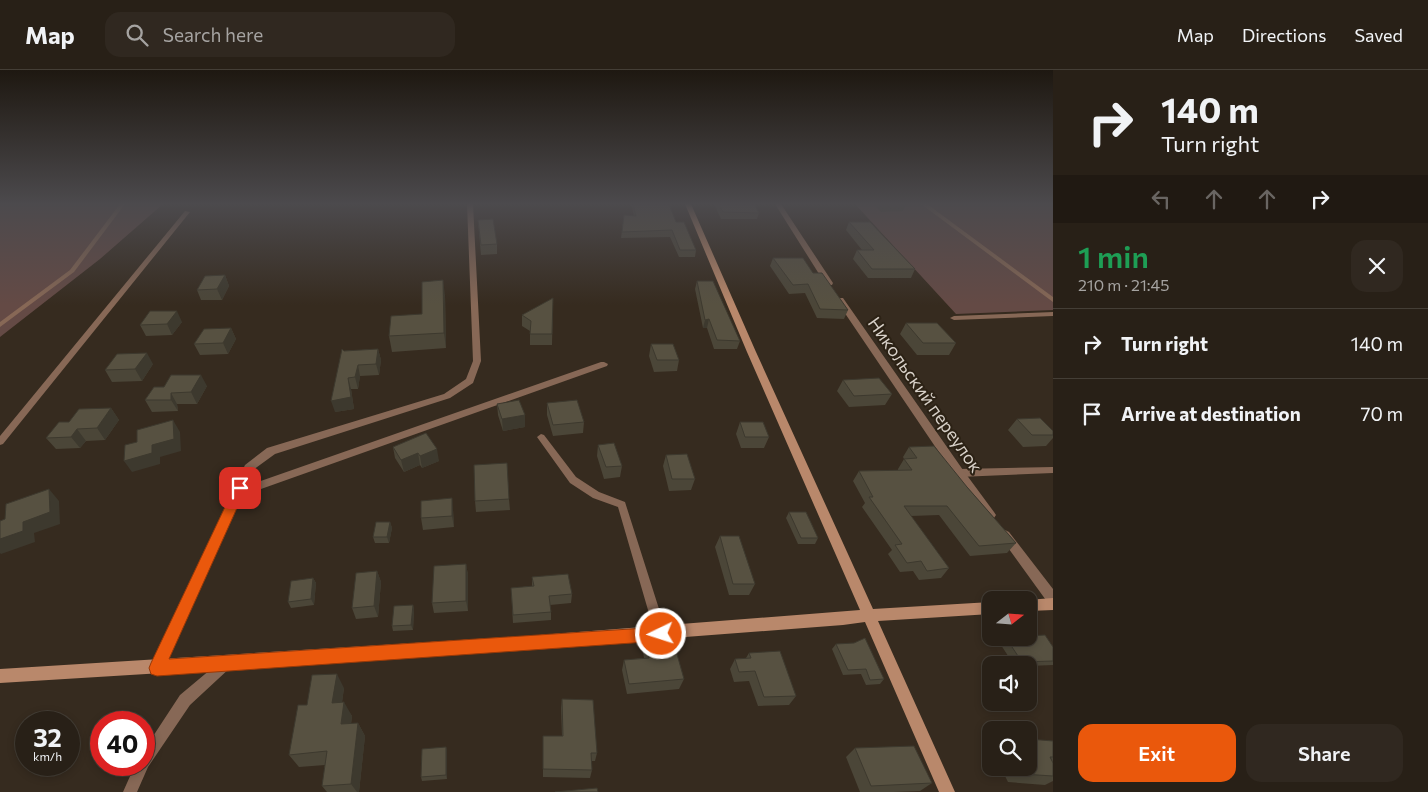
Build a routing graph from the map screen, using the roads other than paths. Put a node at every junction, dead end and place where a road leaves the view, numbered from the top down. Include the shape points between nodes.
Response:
1 (97, 238) edge
2 (166, 238) edge
3 (472, 238) edge
4 (702, 238) edge
5 (800, 238) edge
6 (969, 238) edge
7 (1053, 300) edge
8 (1053, 314) edge
9 (954, 318) dead end
10 (0, 325) edge
11 (604, 364) dead end
12 (541, 437) dead end
13 (0, 442) edge
14 (1053, 470) edge
15 (959, 473) junction
16 (233, 502) junction
17 (1053, 598) edge
18 (1053, 604) edge
19 (1038, 605) edge
20 (982, 609) edge
21 (870, 615) junction
22 (661, 634) junction
23 (226, 663) junction
24 (157, 668) junction
25 (0, 676) edge
26 (155, 746) edge
27 (137, 776) edge
28 (130, 792) edge
29 (947, 792) edge

1 - 10 lane via 72,271
2 - 13 lane
3 - 16 street via 477,361 470,381 447,396 271,451 249,468
4 - 21 street
5 - 15 street, Никольский переулок
6 - 7 lane
8 - 9 lane
11 - 16 lane via 258,486
12 - 22 lane via 573,480 596,495 622,505
14 - 15 lane
15 - 17 street, Никольский переулок
16 - 24 street
18 - 19 street
20 - 21 street
21 - 22 street
21 - 29 street
22 - 23 street
23 - 24 street
23 - 26 lane via 185,700
24 - 25 street
27 - 28 lane

